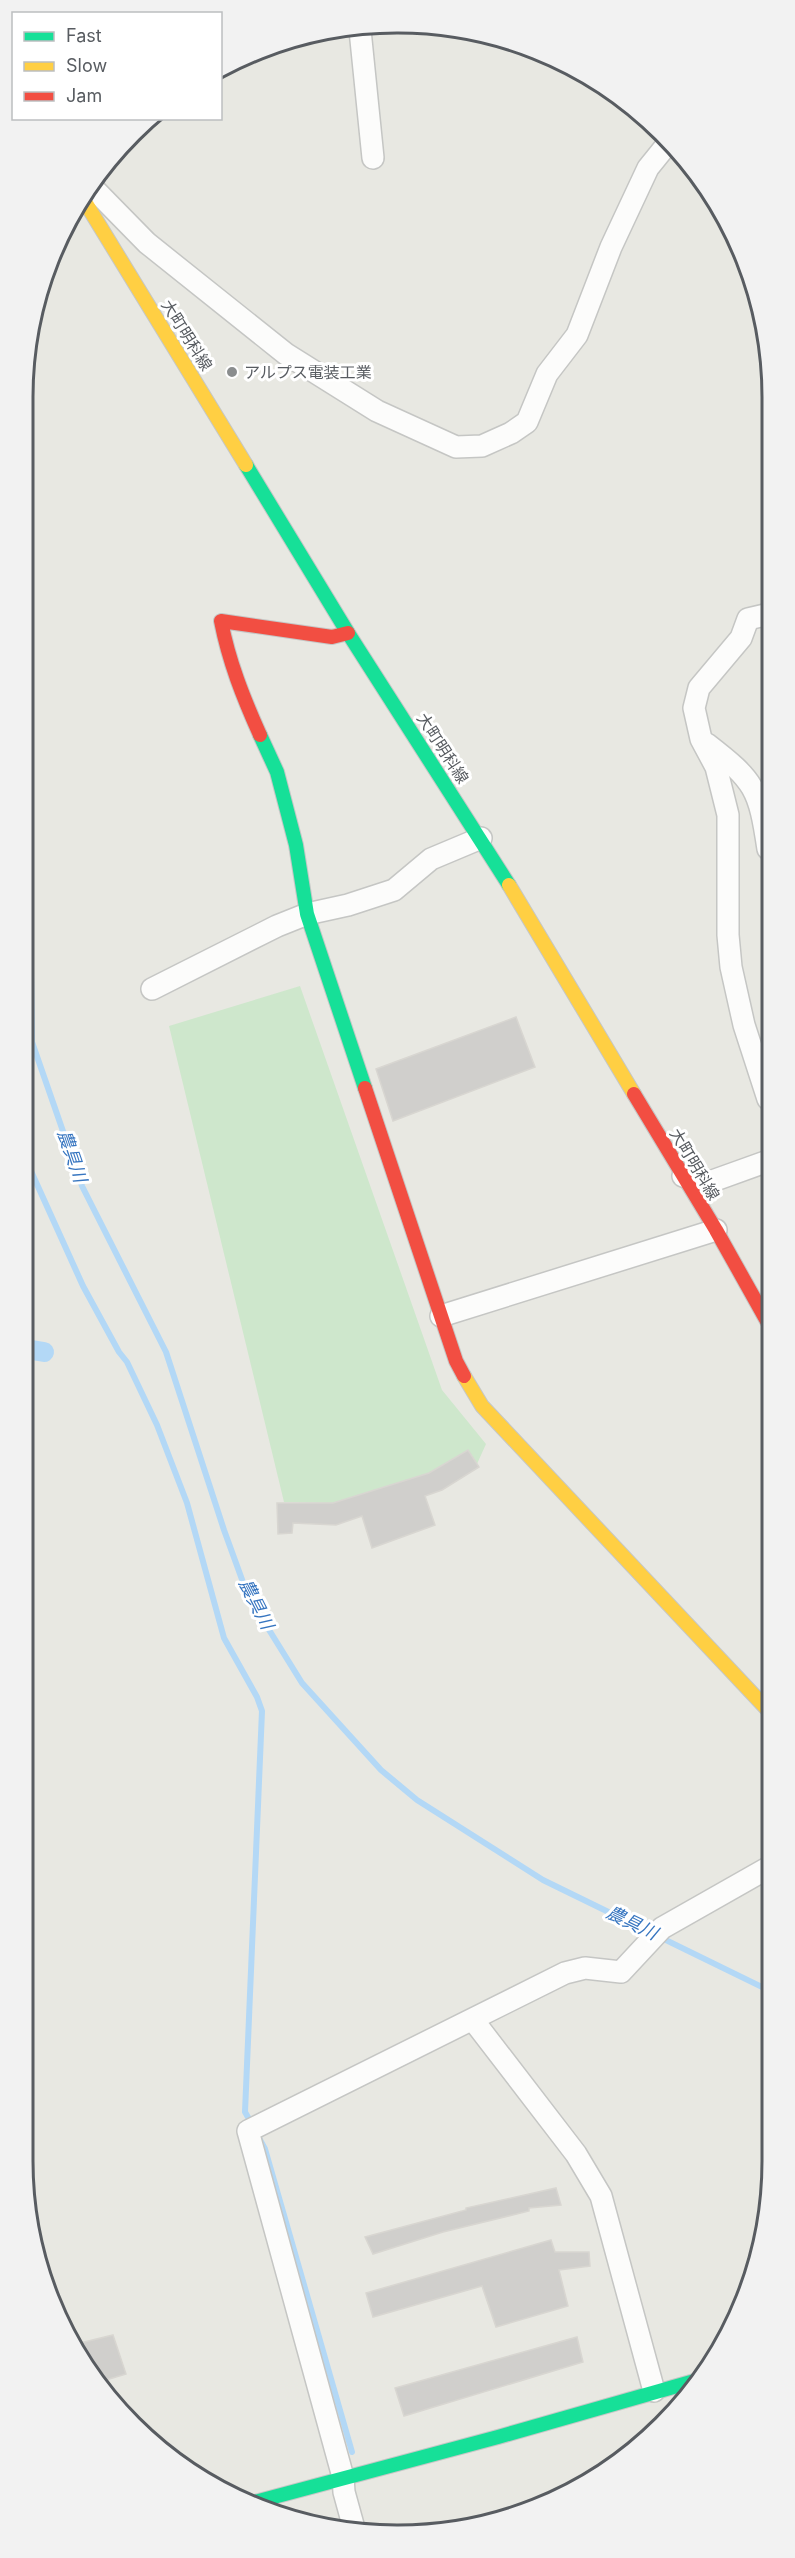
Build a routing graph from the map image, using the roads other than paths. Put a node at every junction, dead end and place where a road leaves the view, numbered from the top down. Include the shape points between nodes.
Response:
1 (361, 35) edge
2 (664, 149) edge
3 (374, 158) dead end
4 (97, 192) edge
5 (87, 206) edge
6 (762, 616) edge
7 (348, 633) junction
8 (701, 739) junction
9 (762, 822) edge
10 (481, 838) junction
11 (307, 914) junction
12 (152, 989) dead end
13 (762, 1080) edge
14 (762, 1163) edge
15 (683, 1176) junction
16 (716, 1230) junction
17 (762, 1312) edge
18 (441, 1316) junction
19 (762, 1704) edge
20 (762, 1871) edge
21 (472, 2020) junction
22 (686, 2383) edge
23 (654, 2391) junction
24 (344, 2477) junction
25 (264, 2499) edge
26 (352, 2522) edge

1 - 3 street
2 - 4 street via 648,168 611,247 577,335 547,374 527,422 482,446 456,447 377,411 286,354 147,243
5 - 7 street, 大町明科線
6 - 8 street via 748,619 741,638 699,688 694,708
7 - 10 street, 大町明科線
7 - 11 street via 332,637 221,621 237,685 277,771 296,845
8 - 9 street via 754,787
8 - 13 street via 716,767 728,815 731,967
10 - 11 street via 431,859 394,890
10 - 15 street, 大町明科線
11 - 12 street
11 - 18 street
14 - 15 street via 704,1184
15 - 16 street, 大町明科線
16 - 17 street, 大町明科線
16 - 18 street
18 - 19 street via 462,1376 482,1406
20 - 21 street via 662,1928 621,1972 576,1969
21 - 23 street via 576,2154 601,2196
21 - 24 street via 248,2131
22 - 23 street
23 - 24 street
24 - 25 street
24 - 26 street

